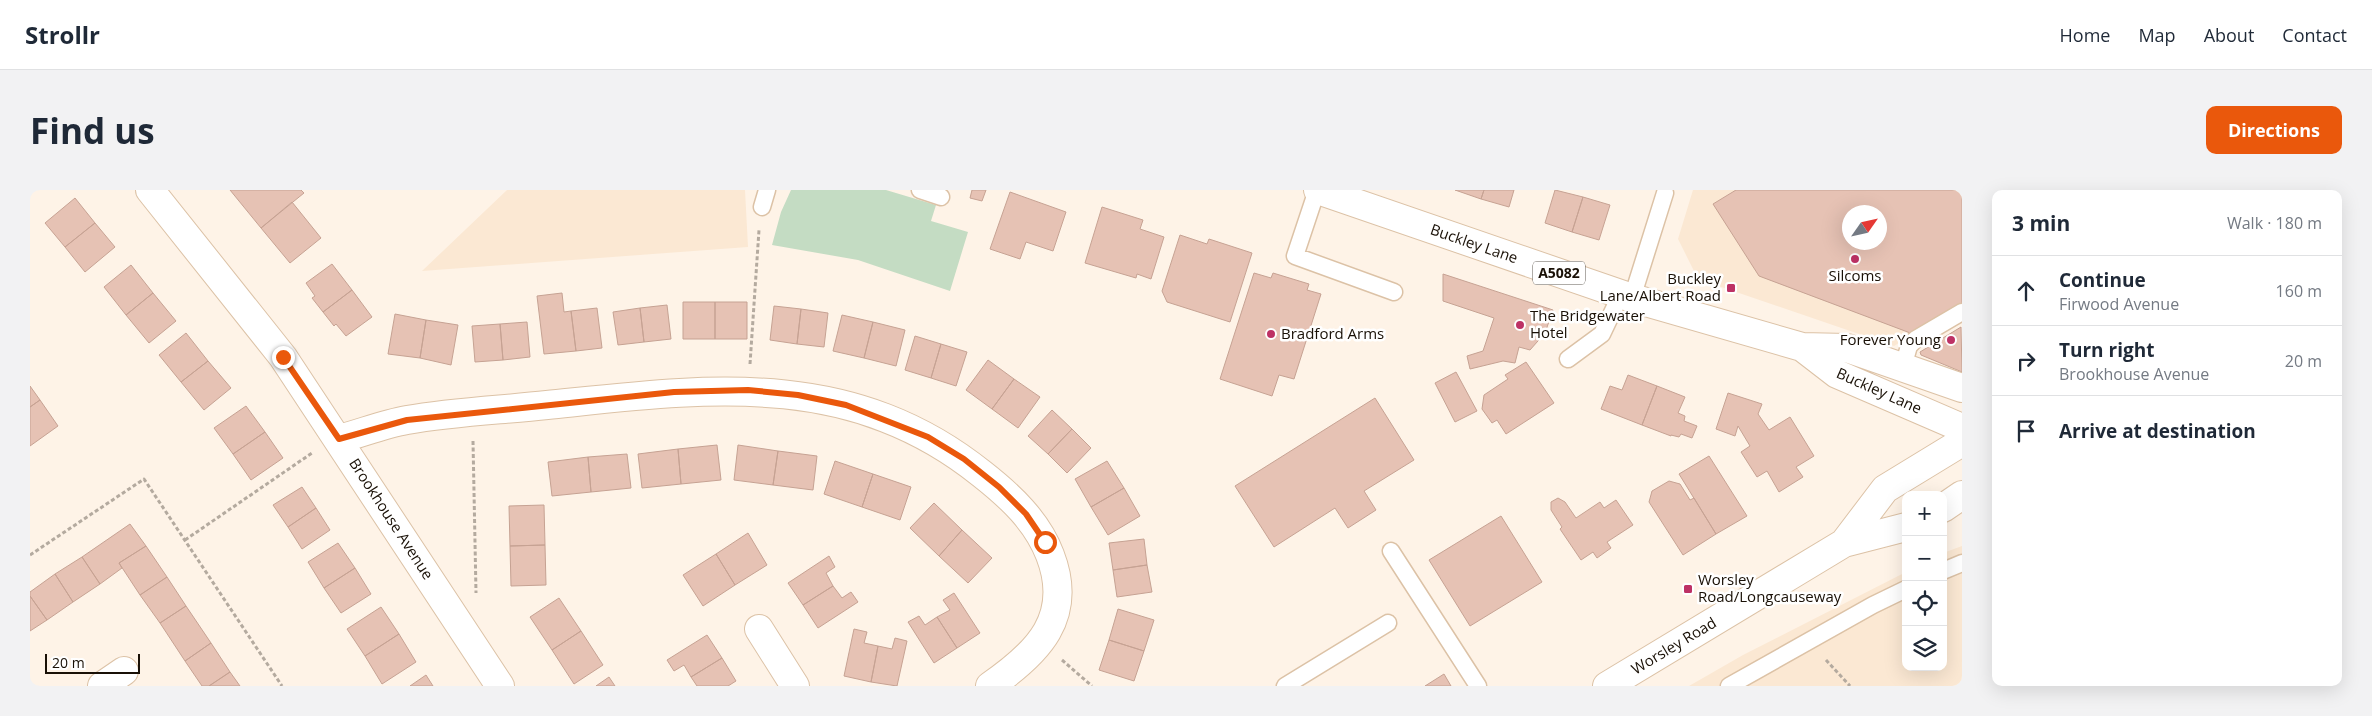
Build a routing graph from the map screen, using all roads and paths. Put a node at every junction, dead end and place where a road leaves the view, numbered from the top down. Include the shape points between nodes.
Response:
1 (150, 190) edge
2 (767, 190) edge
3 (920, 190) edge
4 (1318, 190) edge
5 (1665, 194) dead end
6 (940, 197) dead end
7 (762, 207) joint
8 (1394, 292) dead end
9 (1626, 296) junction
10 (1962, 312) edge
11 (1802, 347) junction
12 (1568, 359) dead end
13 (1903, 367) junction
14 (1962, 388) edge
15 (748, 390) junction
16 (472, 413) junction
17 (1962, 428) edge
18 (338, 438) junction
19 (1962, 442) edge
20 (1962, 495) edge
21 (1947, 505) edge
22 (1962, 514) edge
23 (1947, 517) edge
24 (1902, 528) edge
25 (185, 540) junction
26 (1844, 543) junction
27 (1391, 551) dead end
28 (30, 555) edge
29 (1962, 563) edge
30 (1947, 570) edge
31 (1902, 591) edge
32 (454, 616) junction
33 (1388, 623) dead end
34 (759, 629) dead end
35 (1040, 642) junction
36 (124, 671) dead end
37 (102, 686) edge
38 (282, 686) edge
39 (500, 686) edge
40 (796, 686) edge
41 (990, 686) edge
42 (1092, 686) edge
43 (1285, 686) edge
44 (1478, 686) edge
45 (1606, 686) edge
46 (1729, 686) edge

1 - 18 street, Brookhouse Avenue via 283,357
2 - 7 lane
3 - 6 lane
4 - 8 lane via 1295,256
4 - 9 street, Buckley Lane / A5082
5 - 9 lane
7 - 15 path
9 - 11 street, Buckley Lane / A5082
9 - 12 lane via 1602,334
10 - 13 lane via 1909,346
11 - 13 street, Buckley Lane / A5082 via 1847,348
11 - 17 street, Buckley Lane / A5082 via 1837,374
13 - 14 street, Buckley Lane / A5082
15 - 16 street via 674,392
15 - 35 street via 798,395 846,405 890,421 928,437 964,459 999,487 1026,514 1045,542 1056,571 1058,597 1054,620
16 - 18 street via 407,420
16 - 32 path via 476,602
18 - 25 path
18 - 32 street, Brookhouse Avenue
19 - 26 street, Worsley Road via 1885,489
20 - 21 street
22 - 23 street
24 - 26 street, Worsley Road
25 - 28 path via 144,479
25 - 38 path
26 - 45 street, Worsley Road
27 - 44 lane
29 - 30 lane
31 - 46 lane
32 - 39 street, Brookhouse Avenue
33 - 43 lane
34 - 40 street
35 - 41 street
35 - 42 path
36 - 37 street

